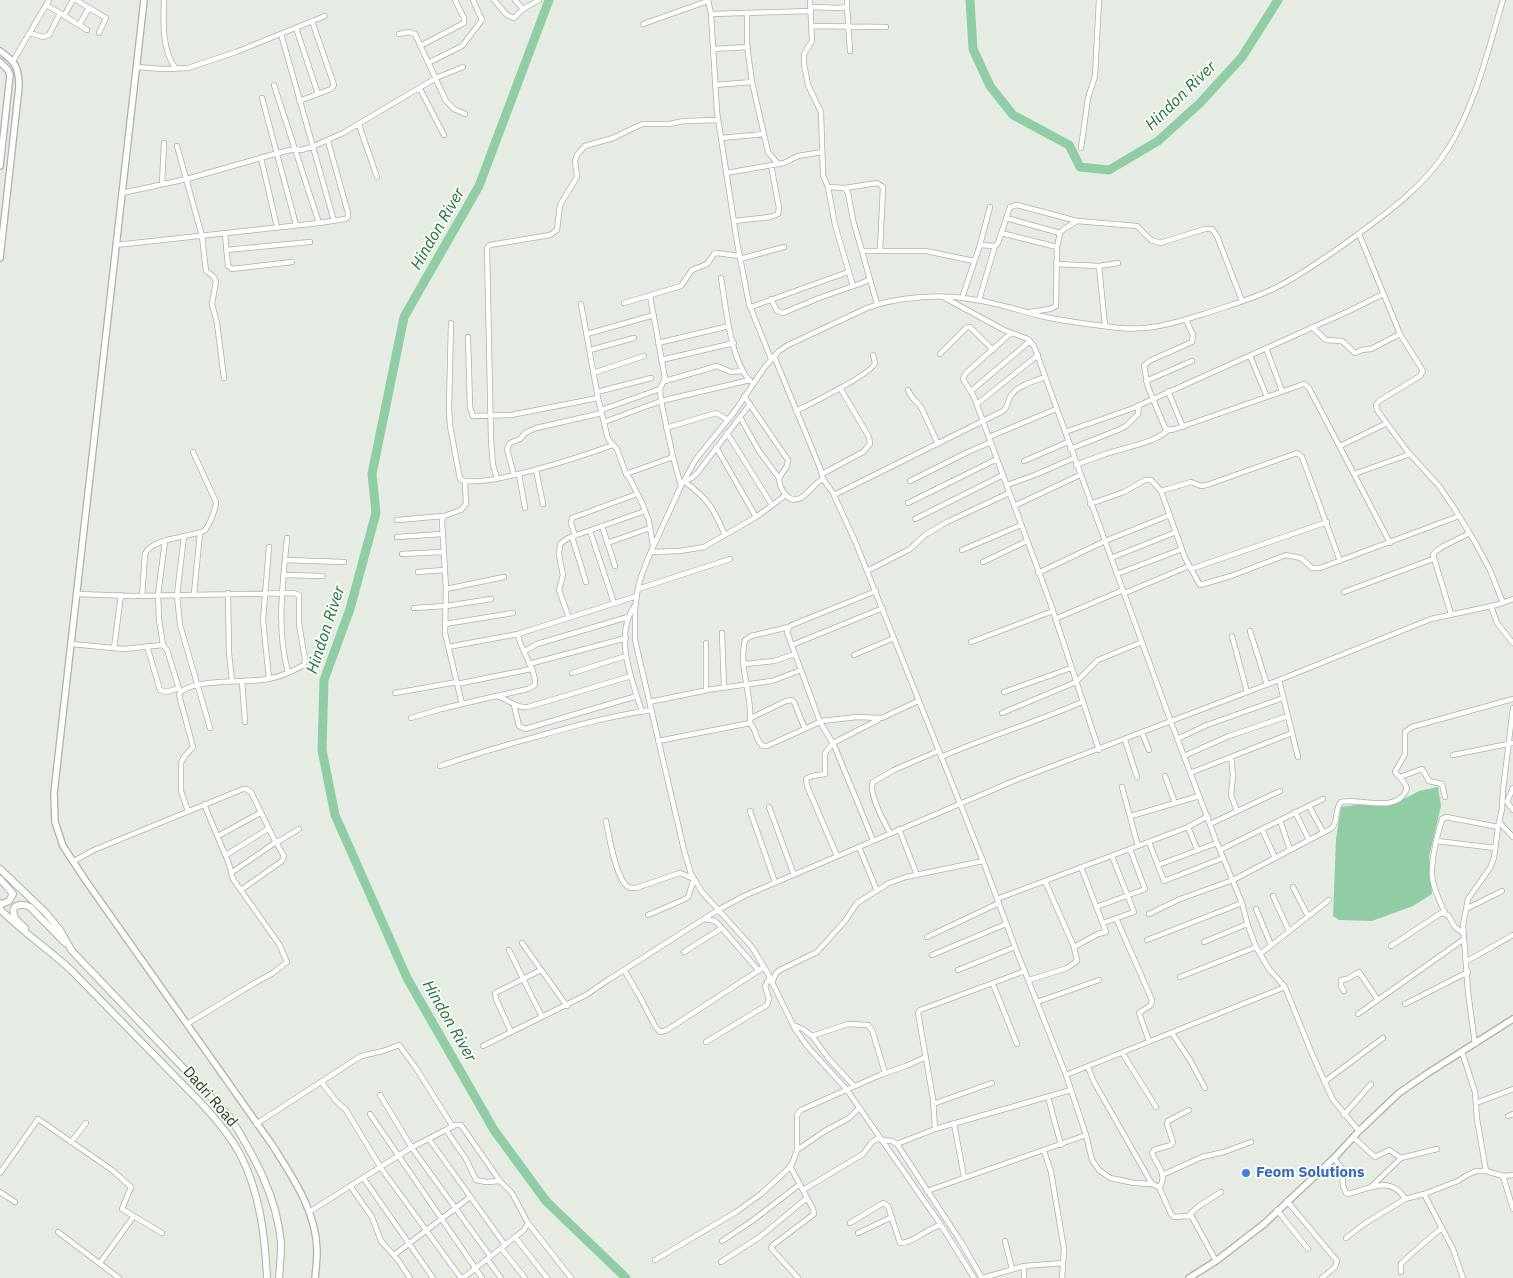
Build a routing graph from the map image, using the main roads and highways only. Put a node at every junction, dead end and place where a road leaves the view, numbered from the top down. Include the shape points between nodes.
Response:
1 (0, 869) edge
2 (0, 879) edge
3 (0, 903) edge
4 (0, 910) edge
5 (72, 951) junction
6 (58, 957) junction
7 (267, 1278) edge
8 (279, 1278) edge

1 - 5 main road, Dadri Road via 46,913
2 - 3 main road via 13,894 10,901
4 - 6 main road, Dadri Road
5 - 6 main road, Dadri Road via 30,907 19,904 15,907 14,917
5 - 8 main road, Dadri Road via 230,1117 250,1148 274,1208 281,1243
6 - 7 main road, Dadri Road via 204,1105 241,1155 261,1212

